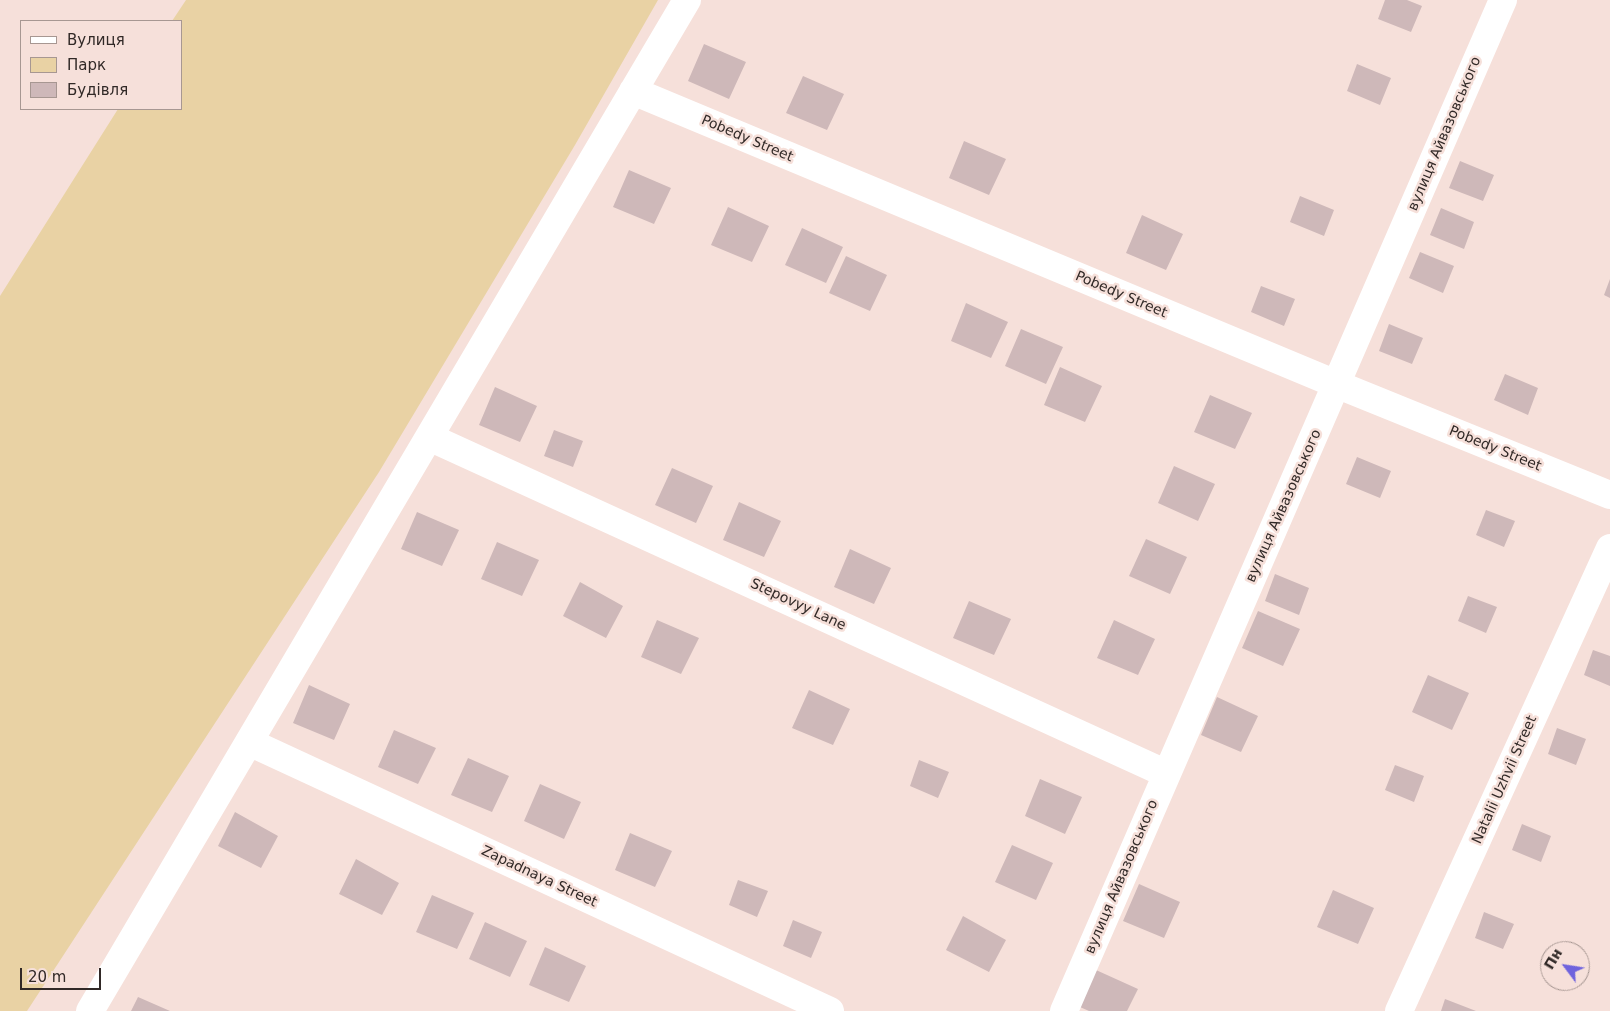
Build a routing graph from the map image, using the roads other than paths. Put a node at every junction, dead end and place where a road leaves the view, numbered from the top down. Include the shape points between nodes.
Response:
1 (687, 0) edge
2 (1503, 0) edge
3 (633, 91) junction
4 (1336, 384) junction
5 (429, 437) junction
6 (1610, 496) edge
7 (1610, 548) edge
8 (249, 742) junction
9 (1167, 774) junction
10 (90, 1011) edge
11 (830, 1011) edge
12 (1064, 1011) edge
13 (1399, 1011) edge

1 - 3 street
2 - 4 street, вулиця Айвазовського
3 - 4 street, Pobedy Street
3 - 5 street
4 - 6 street, Pobedy Street
4 - 9 street, вулиця Айвазовського
5 - 8 street
5 - 9 street, Stepovyy Lane
7 - 13 street, Natalii Uzhvii Street
8 - 10 street
8 - 11 street, Zapadnaya Street
9 - 12 street, вулиця Айвазовського

